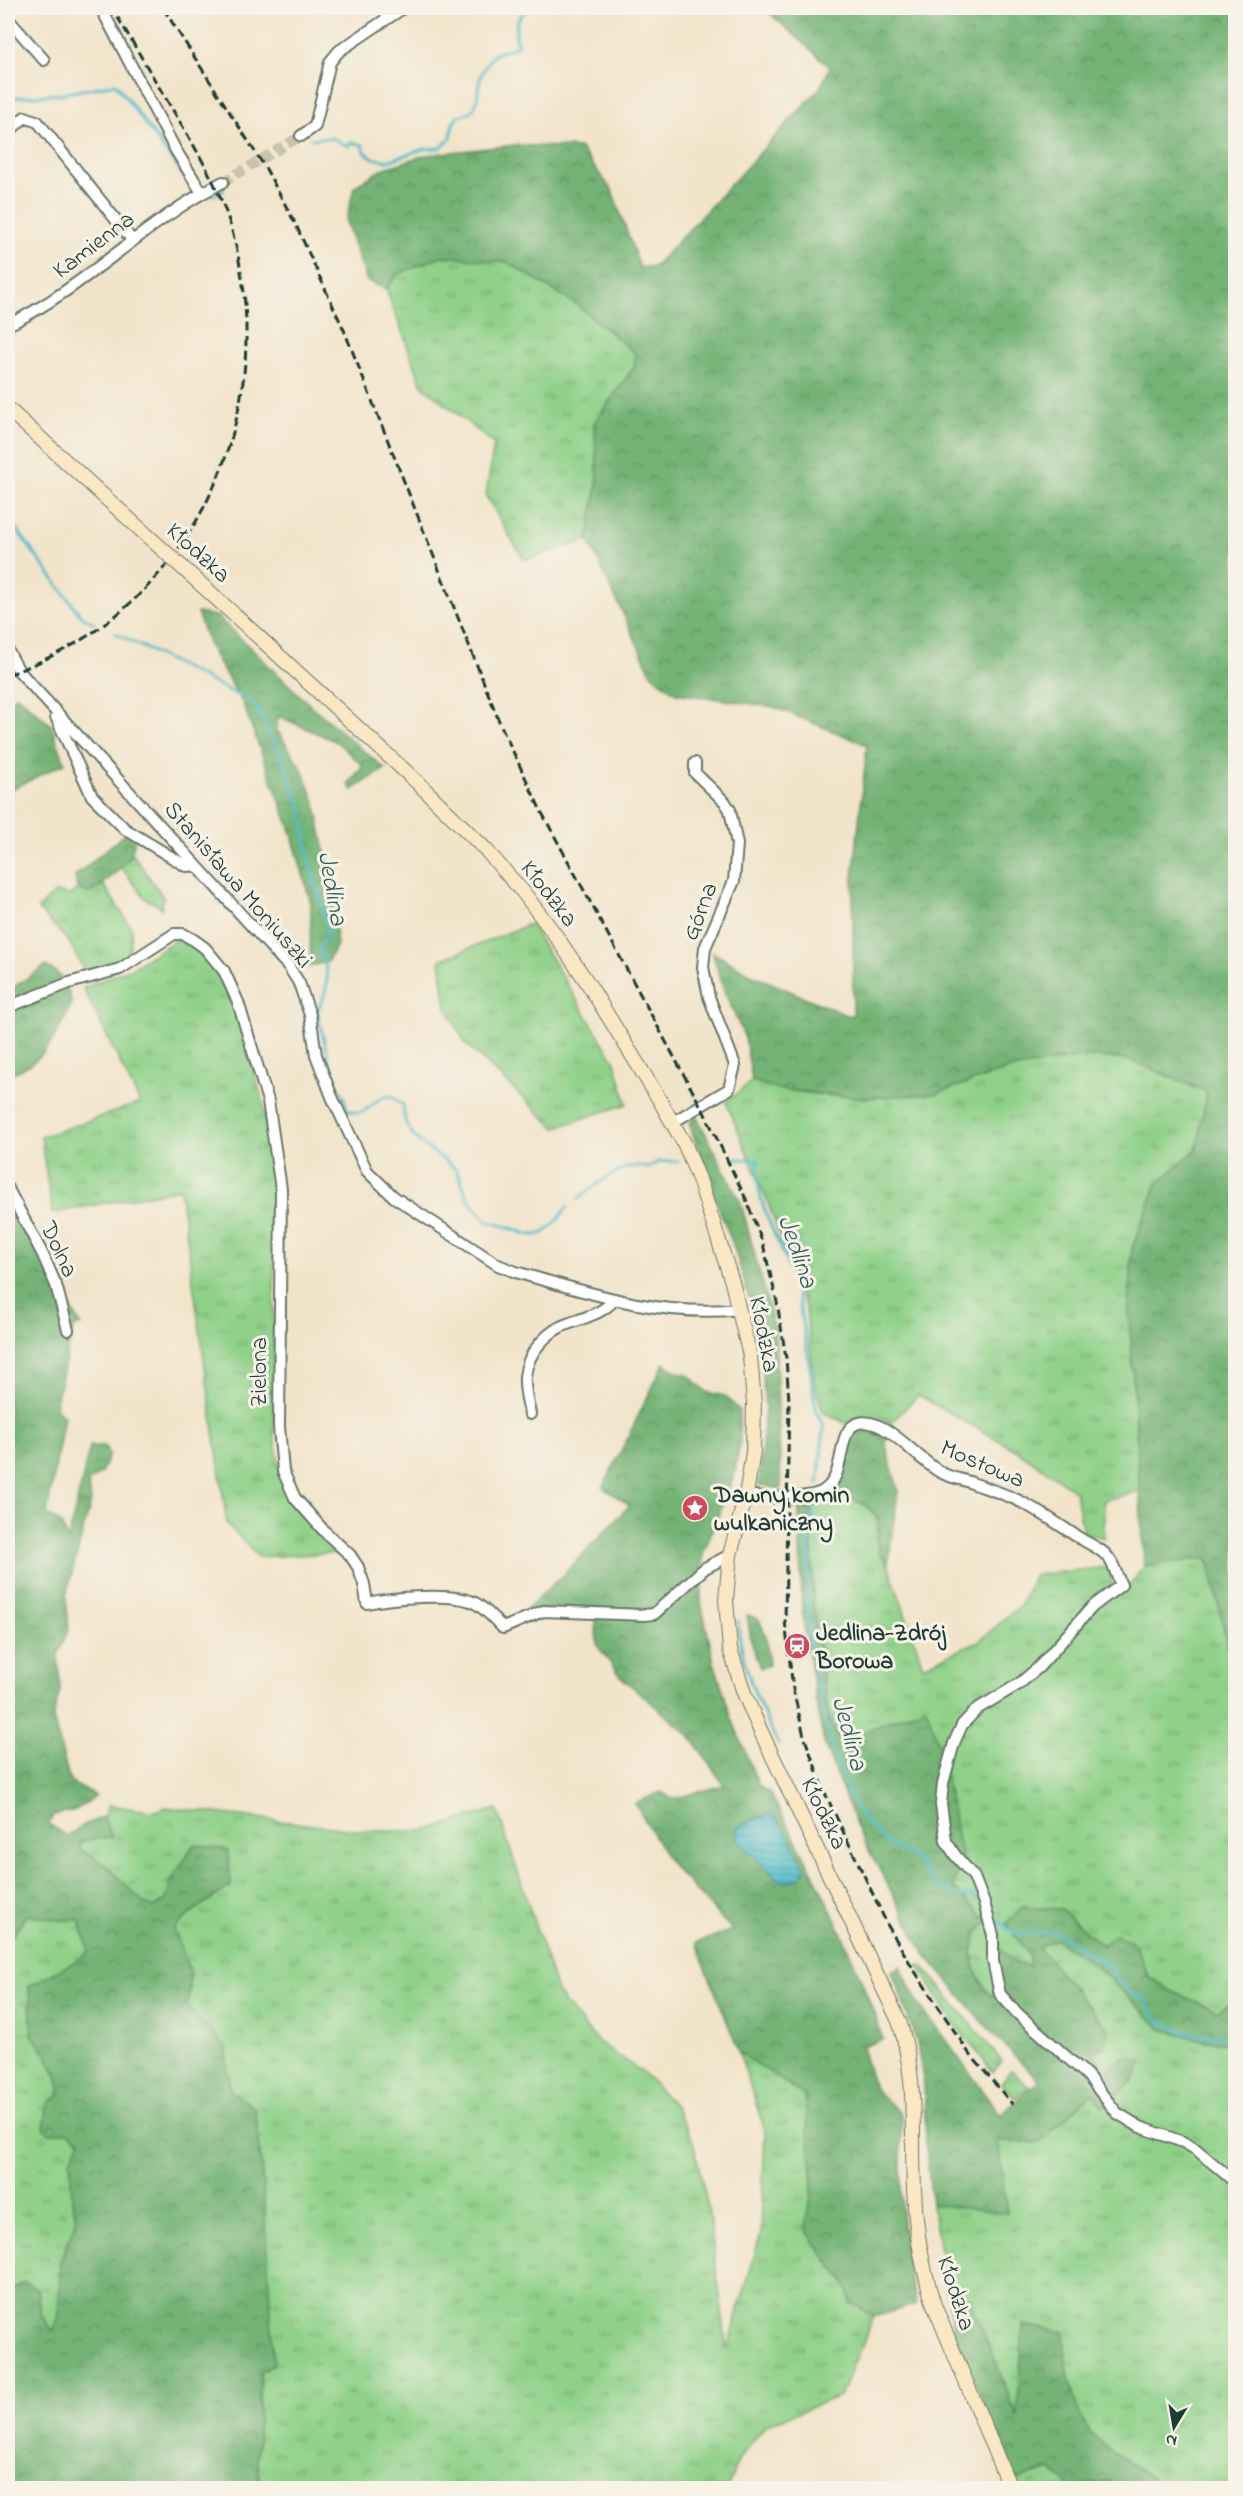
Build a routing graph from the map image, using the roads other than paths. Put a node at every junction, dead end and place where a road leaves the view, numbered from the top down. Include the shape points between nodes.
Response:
1 (101, 8) edge
2 (403, 8) edge
3 (8, 19) edge
4 (44, 60) dead end
5 (8, 132) edge
6 (301, 135) tunnel mouth
7 (223, 182) tunnel mouth
8 (202, 193) junction
9 (132, 240) junction
10 (8, 325) edge
11 (8, 409) edge
12 (8, 651) edge
13 (51, 706) junction
14 (695, 764) dead end
15 (196, 865) junction
16 (8, 1007) edge
17 (673, 1122) junction
18 (8, 1189) edge
19 (615, 1299) junction
20 (739, 1309) junction
21 (68, 1330) dead end
22 (530, 1414) dead end
23 (746, 1495) junction
24 (730, 1555) junction
25 (1236, 2183) edge
26 (1010, 2488) edge

1 - 8 street
2 - 6 street via 339,51 330,62 315,126
3 - 4 street
5 - 9 street via 25,117 38,122
7 - 8 street, Kamienna
8 - 9 street, Kamienna
9 - 10 street, Kamienna via 36,311
11 - 17 main road, Kłodzka, bridge via 417,782 484,849 556,936
12 - 13 street, Stanisława Moniuszki via 19,671
13 - 15 street, Stanisława Moniuszki
13 - 15 street via 92,796 125,829 186,866
14 - 17 street, Górna via 695,773 730,810 737,844 734,880 705,948 703,967 709,997 735,1065 729,1089
15 - 19 street, Stanisława Moniuszki via 299,983 310,1015 316,1055 367,1172 393,1197 498,1265
16 - 24 street, Zielona via 68,979 120,969 174,934 183,934 200,944 224,971 238,1002 268,1101 281,1189 279,1427 283,1471 295,1498 358,1567 368,1604 399,1598 460,1599 475,1603 503,1628 543,1611 654,1614 705,1568
17 - 20 main road, Kłodzka via 699,1179
18 - 21 street, Dolna via 43,1255
19 - 20 street, Stanisława Moniuszki via 706,1311
19 - 22 street via 607,1309 561,1326 543,1339 526,1368
20 - 23 main road, Kłodzka via 750,1356 754,1403 753,1452
23 - 24 main road, Kłodzka
23 - 25 street, Mostowa via 777,1498 823,1491 841,1463 843,1438 848,1430 856,1423 868,1421 884,1426 943,1474 1022,1502 1110,1559 1121,1585 1092,1607 1039,1667 977,1709 962,1725 943,1783 941,1804 946,1840 974,1877 984,1903 993,1935 1000,1994 1088,2075 1117,2113 1140,2127 1197,2150
24 - 26 main road, Kłodzka via 726,1600 730,1649 744,1693 890,1998 908,2049 916,2218 925,2278

